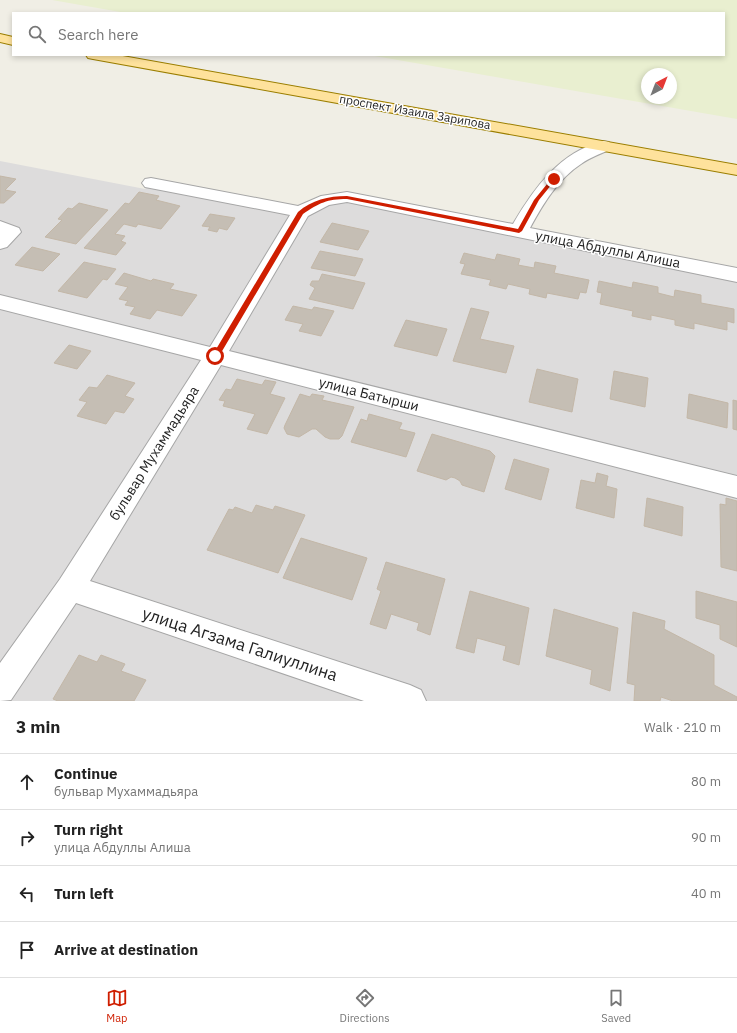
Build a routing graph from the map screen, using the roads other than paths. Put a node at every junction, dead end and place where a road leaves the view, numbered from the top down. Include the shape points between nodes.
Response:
1 (0, 38) edge
2 (12, 41) edge
3 (99, 56) edge
4 (603, 146) junction
5 (737, 170) edge
6 (152, 183) dead end
7 (301, 212) junction
8 (519, 231) junction
9 (737, 275) edge
10 (0, 302) edge
11 (215, 356) junction
12 (737, 486) edge
13 (70, 588) junction
14 (0, 689) edge
15 (410, 701) edge

1 - 2 main road
3 - 4 main road, проспект Изаила Зарипова
4 - 5 main road, проспект Изаила Зарипова
4 - 8 street via 575,160 554,179 537,200
6 - 7 street
7 - 8 street, улица Абдуллы Алиша via 318,202 347,197
7 - 11 street, бульвар Мухаммадьяра
8 - 9 street, улица Абдуллы Алиша
10 - 11 street, улица Батырши
11 - 12 street, улица Батырши
11 - 13 street, бульвар Мухаммадьяра
13 - 14 street, бульвар Мухаммадьяра
13 - 15 street, улица Агзама Галиуллина

